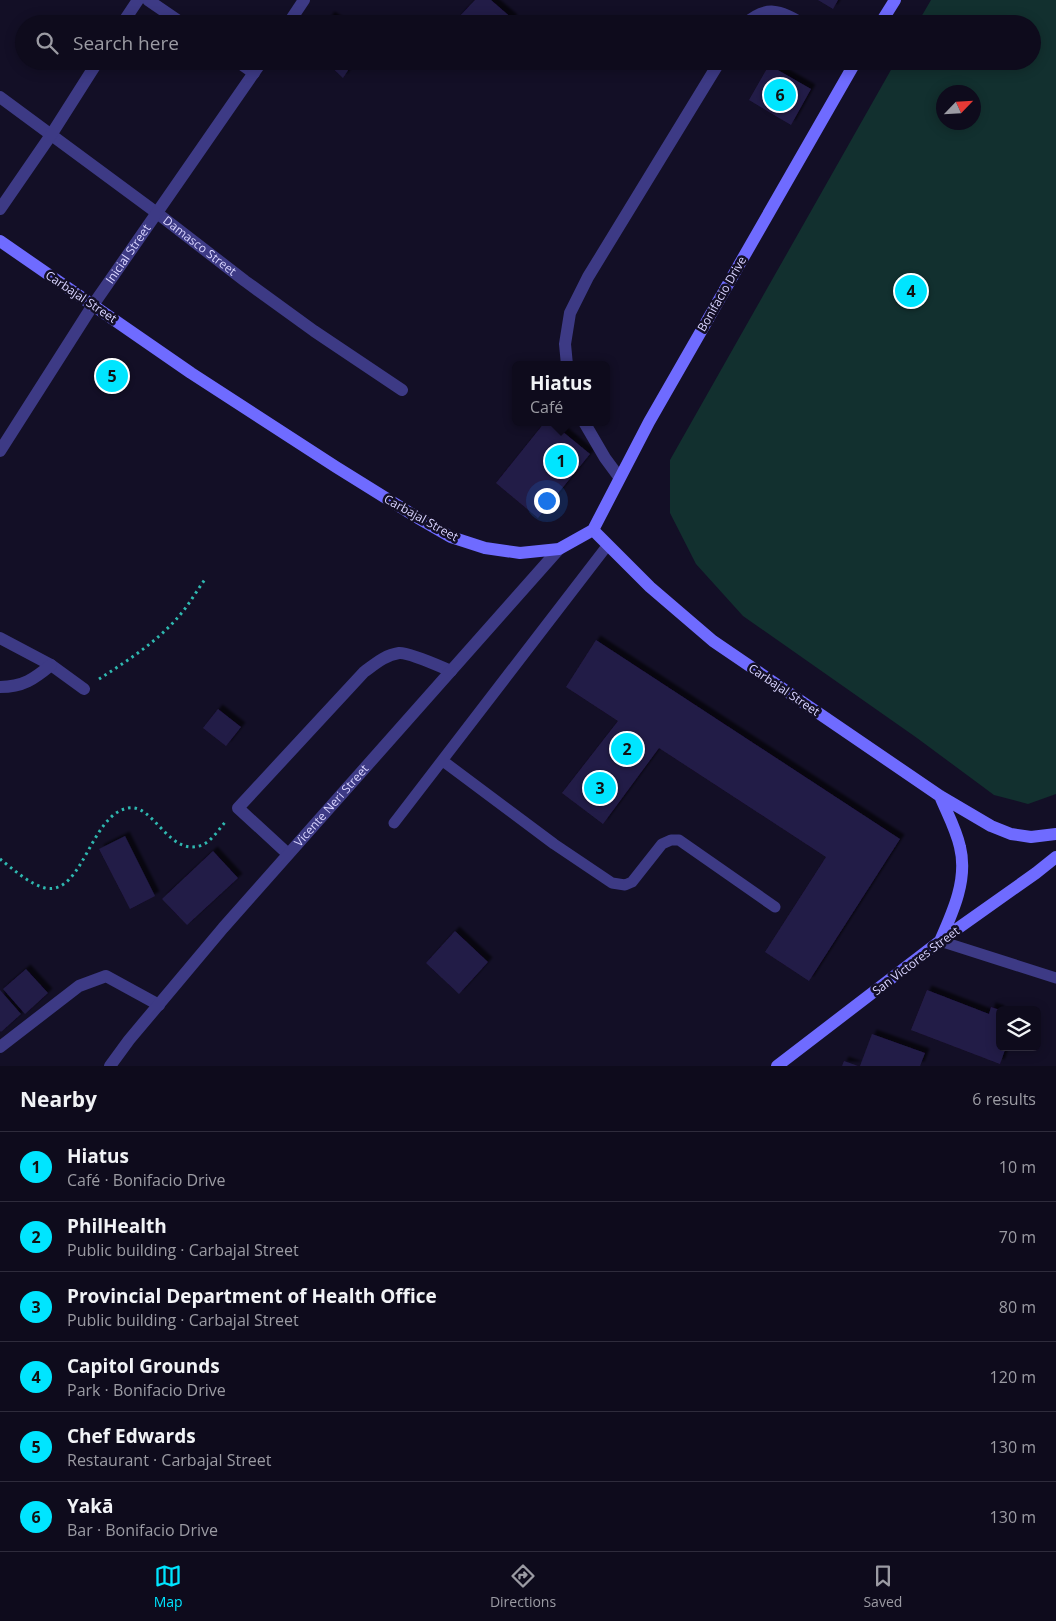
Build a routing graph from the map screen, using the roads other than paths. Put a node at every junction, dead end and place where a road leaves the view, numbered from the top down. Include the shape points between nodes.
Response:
1 (138, 0) edge
2 (148, 0) edge
3 (304, 0) edge
4 (895, 0) edge
5 (128, 15) edge
6 (170, 15) edge
7 (294, 15) edge
8 (758, 15) edge
9 (786, 15) edge
10 (886, 15) edge
11 (92, 70) edge
12 (250, 70) edge
13 (256, 70) edge
14 (714, 70) edge
15 (851, 70) edge
16 (254, 73) junction
17 (0, 97) edge
18 (51, 135) junction
19 (0, 210) edge
20 (157, 213) junction
21 (0, 241) edge
22 (93, 305) junction
23 (567, 361) edge
24 (402, 390) dead end
25 (586, 426) edge
26 (0, 450) edge
27 (620, 477) junction
28 (592, 530) junction
29 (607, 546) junction
30 (559, 549) junction
31 (0, 638) edge
32 (51, 665) junction
33 (451, 671) junction
34 (0, 687) edge
35 (84, 689) road end
36 (443, 761) junction
37 (940, 796) junction
38 (394, 823) dead end
39 (1056, 834) edge
40 (288, 854) junction
41 (1056, 857) edge
42 (775, 907) dead end
43 (940, 941) junction
44 (1056, 978) edge
45 (159, 1005) junction
46 (0, 1047) edge
47 (110, 1066) edge
48 (777, 1066) edge

1 - 5 street
2 - 6 street
3 - 7 street
4 - 10 main road
8 - 9 street via 763,12
11 - 18 street
12 - 16 street
13 - 16 street, Inicial Street
14 - 23 street via 573,306 565,344
15 - 27 main road, Bonifacio Drive
16 - 20 street, Inicial Street
17 - 18 street, Damasco Street
18 - 19 street
18 - 20 street, Damasco Street
20 - 22 street, Inicial Street
20 - 24 street, Damasco Street via 260,292
21 - 22 main road, Carbajal Street
22 - 26 street, Inicial Street
22 - 30 main road, Carbajal Street via 336,467 451,537 485,548 520,553
25 - 27 street
27 - 28 main road, Bonifacio Drive
28 - 29 main road, Carbajal Street
28 - 30 main road, Carbajal Street
29 - 36 lane
29 - 37 main road, Carbajal Street via 712,641
30 - 33 street, Vicente Neri Street
31 - 32 street
32 - 34 street via 27,682
32 - 35 street
33 - 40 street, Vicente Neri Street
33 - 40 street via 400,653 381,660 364,672 238,808
36 - 38 lane
36 - 42 lane via 612,883 624,885 632,882 662,844 680,840
37 - 39 main road, Carbajal Street via 976,819 1012,834
37 - 43 main road via 961,849 962,871 957,900
40 - 45 street, Vicente Neri Street
41 - 43 main road, San Victores Street
43 - 44 lane
43 - 48 main road, San Victores Street
45 - 46 street via 106,976 79,986
45 - 47 street, Vicente Neri Street

